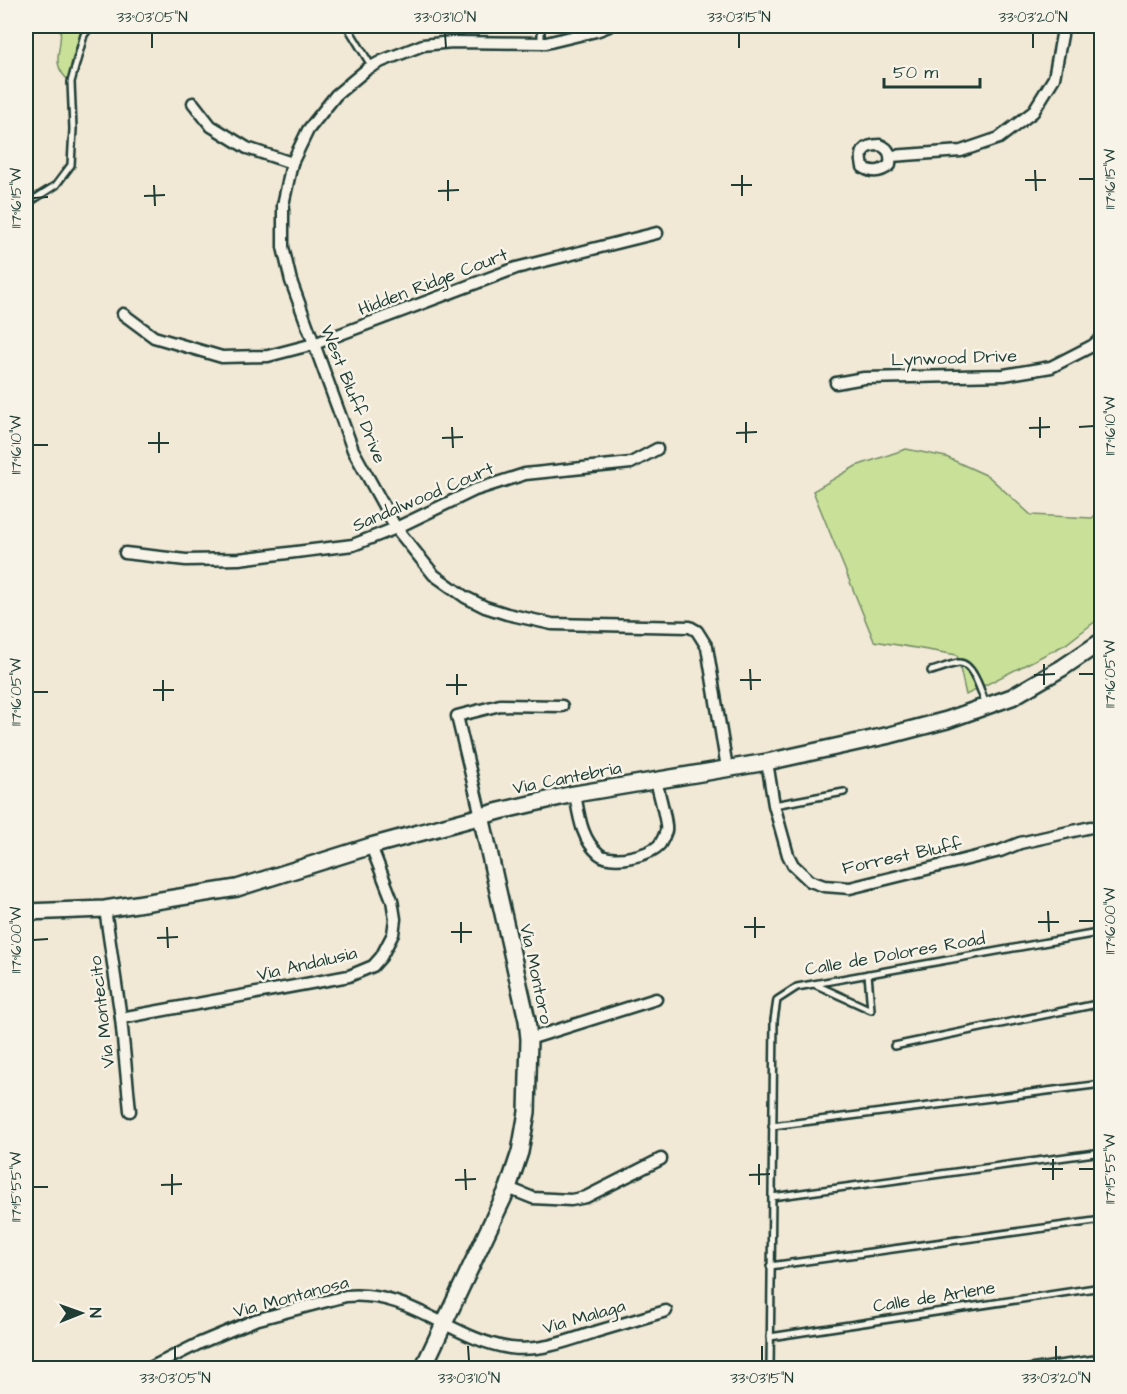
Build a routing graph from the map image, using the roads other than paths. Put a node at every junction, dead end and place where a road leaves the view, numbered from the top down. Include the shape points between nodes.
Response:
1 (91, 26) edge
2 (347, 26) edge
3 (541, 26) edge
4 (609, 26) edge
5 (1061, 26) edge
6 (541, 43) junction
7 (372, 66) junction
8 (193, 103) dead end
9 (891, 156) dead end
10 (292, 163) junction
11 (26, 208) edge
12 (657, 232) dead end
13 (123, 314) dead end
14 (1101, 338) edge
15 (314, 344) junction
16 (836, 383) dead end
17 (657, 448) dead end
18 (396, 528) junction
19 (125, 553) dead end
20 (1101, 641) edge
21 (931, 671) dead end
22 (562, 706) dead end
23 (987, 706) junction
24 (767, 762) junction
25 (727, 768) junction
26 (656, 780) junction
27 (844, 792) dead end
28 (575, 794) junction
29 (774, 805) junction
30 (481, 816) junction
31 (1091, 827) dead end
32 (371, 846) junction
33 (105, 909) junction
34 (26, 912) edge
35 (1101, 938) edge
36 (868, 974) junction
37 (814, 984) junction
38 (656, 999) dead end
39 (1101, 1003) edge
40 (121, 1018) junction
41 (529, 1039) junction
42 (894, 1046) dead end
43 (1101, 1083) edge
44 (130, 1111) dead end
45 (772, 1126) junction
46 (1101, 1152) edge
47 (661, 1159) dead end
48 (508, 1188) junction
49 (772, 1197) junction
50 (1101, 1220) edge
51 (770, 1266) junction
52 (1101, 1287) edge
53 (666, 1311) dead end
54 (444, 1323) junction
55 (770, 1337) junction
56 (1101, 1358) edge
57 (150, 1368) edge
58 (423, 1368) edge
59 (770, 1368) edge
60 (1029, 1368) edge

1 - 11 lane via 84,35 71,82 71,165 56,185
2 - 7 lane
3 - 6 lane
4 - 6 street, West Bluff Drive
5 - 9 street via 1054,78 1033,112 999,138 961,151
6 - 7 street, West Bluff Drive via 423,45
7 - 10 street, West Bluff Drive via 336,95 308,130
8 - 10 street via 211,126 247,148
10 - 15 street, West Bluff Drive via 284,205 283,247
12 - 15 street, Hidden Ridge Court via 516,268
13 - 15 street, Hidden Ridge Court via 154,337 222,357 267,356
14 - 16 street, Lynwood Drive via 1051,367 1004,375 864,378
15 - 18 street, West Bluff Drive via 353,450
17 - 18 street, Sandalwood Court via 631,463 525,474 475,490
18 - 19 street, Sandalwood Court via 353,545 239,559 186,560
18 - 25 street, West Bluff Drive via 434,575 485,607 552,624 690,627 697,631 707,647
20 - 23 main road, Via Cantebria via 1062,668
21 - 23 lane via 965,664 972,670
22 - 30 street, Via Montoro via 500,705 457,716
23 - 24 main road, Via Cantebria via 924,726
24 - 25 main road, Via Cantebria
24 - 29 street, Forrest Bluff
25 - 26 main road, Via Cantebria
26 - 28 main road, Via Cantebria
26 - 28 street via 666,829 660,844 646,853 624,858 606,858 597,853 584,836
27 - 29 lane
28 - 30 main road, Via Cantebria
29 - 31 street, Forrest Bluff via 793,865 810,881 850,888
30 - 32 main road, Via Cantebria
30 - 41 main road, Via Montoro
32 - 33 main road, Via Cantebria via 237,888
32 - 40 street, Via Andalusia via 392,900 394,919 393,934 373,966 349,976
33 - 34 main road, Via Cantebria
33 - 40 street, Via Montecito
35 - 36 lane, Calle de Dolores Road via 1092,934
36 - 37 lane, Calle de Dolores Road
36 - 37 lane via 871,1010
37 - 45 lane, Calle de Dolores Road via 797,987 777,1000
38 - 41 street
39 - 42 lane
40 - 44 street, Via Montecito
41 - 48 main road, Via Montoro via 527,1112
43 - 45 lane
45 - 49 lane, Calle de Dolores Road
46 - 49 lane
47 - 48 street via 586,1197 571,1200 533,1198
48 - 54 main road, Via Montoro
49 - 51 lane, Calle de Dolores Road
50 - 51 lane
51 - 55 lane, Calle de Dolores Road
52 - 55 lane, Calle de Arlene
53 - 54 street, Via Malaga via 553,1345 530,1348 489,1343
54 - 57 street, Via Montanosa via 399,1302 346,1296 255,1320
54 - 58 main road, Via Montoro
55 - 59 lane, Calle de Dolores Road
56 - 60 lane

